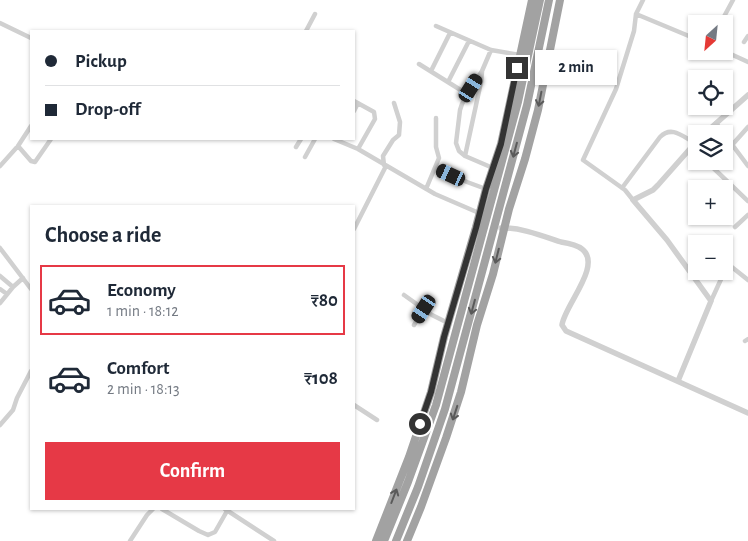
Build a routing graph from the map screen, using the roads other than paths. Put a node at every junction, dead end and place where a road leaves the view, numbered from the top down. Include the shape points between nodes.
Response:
1 (532, 0) edge
2 (540, 0) edge
3 (549, 0) edge
4 (560, 0) edge
5 (643, 0) edge
6 (732, 0) edge
7 (315, 14) dead end
8 (636, 14) junction
9 (724, 15) edge
10 (0, 23) edge
11 (436, 26) dead end
12 (307, 30) edge
13 (450, 33) junction
14 (688, 36) edge
15 (748, 36) edge
16 (30, 38) edge
17 (469, 41) junction
18 (744, 42) dead end
19 (490, 50) junction
20 (520, 55) junction
21 (733, 55) edge
22 (748, 62) edge
23 (419, 64) dead end
24 (431, 71) junction
25 (482, 71) junction
26 (448, 82) junction
27 (467, 94) junction
28 (748, 95) edge
29 (356, 102) edge
30 (394, 103) dead end
31 (436, 118) dead end
32 (716, 123) edge
33 (748, 127) edge
34 (30, 128) edge
35 (50, 140) edge
36 (300, 140) edge
37 (314, 140) edge
38 (338, 140) edge
39 (688, 141) edge
40 (733, 144) edge
41 (18, 146) junction
42 (733, 146) edge
43 (296, 147) dead end
44 (358, 150) junction
45 (688, 153) edge
46 (465, 156) junction
47 (305, 157) dead end
48 (748, 164) edge
49 (385, 165) junction
50 (0, 166) edge
51 (436, 167) junction
52 (493, 168) junction
53 (715, 170) edge
54 (622, 188) junction
55 (426, 189) junction
56 (486, 189) junction
57 (633, 200) junction
58 (748, 201) edge
59 (480, 213) junction
60 (748, 215) edge
61 (355, 227) edge
62 (735, 227) dead end
63 (503, 228) junction
64 (0, 248) edge
65 (0, 276) edge
66 (23, 278) junction
67 (748, 280) edge
68 (13, 287) junction
69 (30, 288) edge
70 (0, 289) edge
71 (7, 294) junction
72 (404, 294) dead end
73 (711, 302) junction
74 (0, 303) edge
75 (424, 309) junction
76 (448, 323) junction
77 (414, 325) dead end
78 (30, 373) edge
79 (678, 381) junction
80 (355, 406) edge
81 (748, 413) edge
82 (377, 420) dead end
83 (0, 425) edge
84 (152, 510) edge
85 (164, 510) edge
86 (226, 510) edge
87 (130, 541) edge
88 (274, 541) edge
89 (376, 541) edge
90 (384, 541) edge
91 (396, 541) edge
92 (406, 541) edge

1 - 20 highway
2 - 90 highway via 518,102 436,405
3 -> 91 highway via 496,224 445,409
4 -> 63 highway via 538,110
5 - 8 street
6 - 9 street
7 - 12 street
8 - 14 street
8 - 54 street via 634,31 616,88 583,160
10 - 16 street
11 - 13 street
13 - 17 street
13 - 24 street
15 - 18 street
17 - 19 street
17 - 26 street
19 - 20 street
19 - 25 street
20 - 52 highway
21 - 22 street
23 - 24 street
24 - 26 street
25 - 27 street
25 - 46 street
26 - 27 street
27 - 46 street via 460,110 456,142
28 - 32 street
29 - 44 street via 374,112 375,119
30 - 49 street via 400,122 399,135 383,156
31 - 51 street via 439,158
33 - 40 street
34 - 41 street
35 - 41 street via 35,162
36 - 43 street
37 - 47 street
38 - 44 street
39 - 54 street via 672,131 664,133
41 - 50 street
42 - 48 street
44 - 49 street
45 - 57 street via 658,185
46 - 52 street
49 - 55 street
49 - 61 street
51 - 55 street
51 - 56 street
52 - 56 highway
53 - 58 street
54 - 57 street
55 - 59 street
56 - 59 highway
57 - 73 street via 667,240
59 - 76 highway
60 - 62 street
63 - 79 street via 582,248 588,256 589,266 564,318 562,325 566,331
63 -> 92 highway via 461,392
64 - 66 street
65 - 68 street
66 - 68 street
66 - 69 street
67 - 73 street via 728,264
68 - 71 street
70 - 71 street
71 - 74 street
72 - 75 street
73 - 79 street
75 - 76 street
75 - 77 street
89 -> 76 highway via 431,392
78 - 83 street via 12,410
79 - 81 street
80 - 82 street
84 - 87 street
85 - 86 street via 208,535 215,532
86 - 88 street

